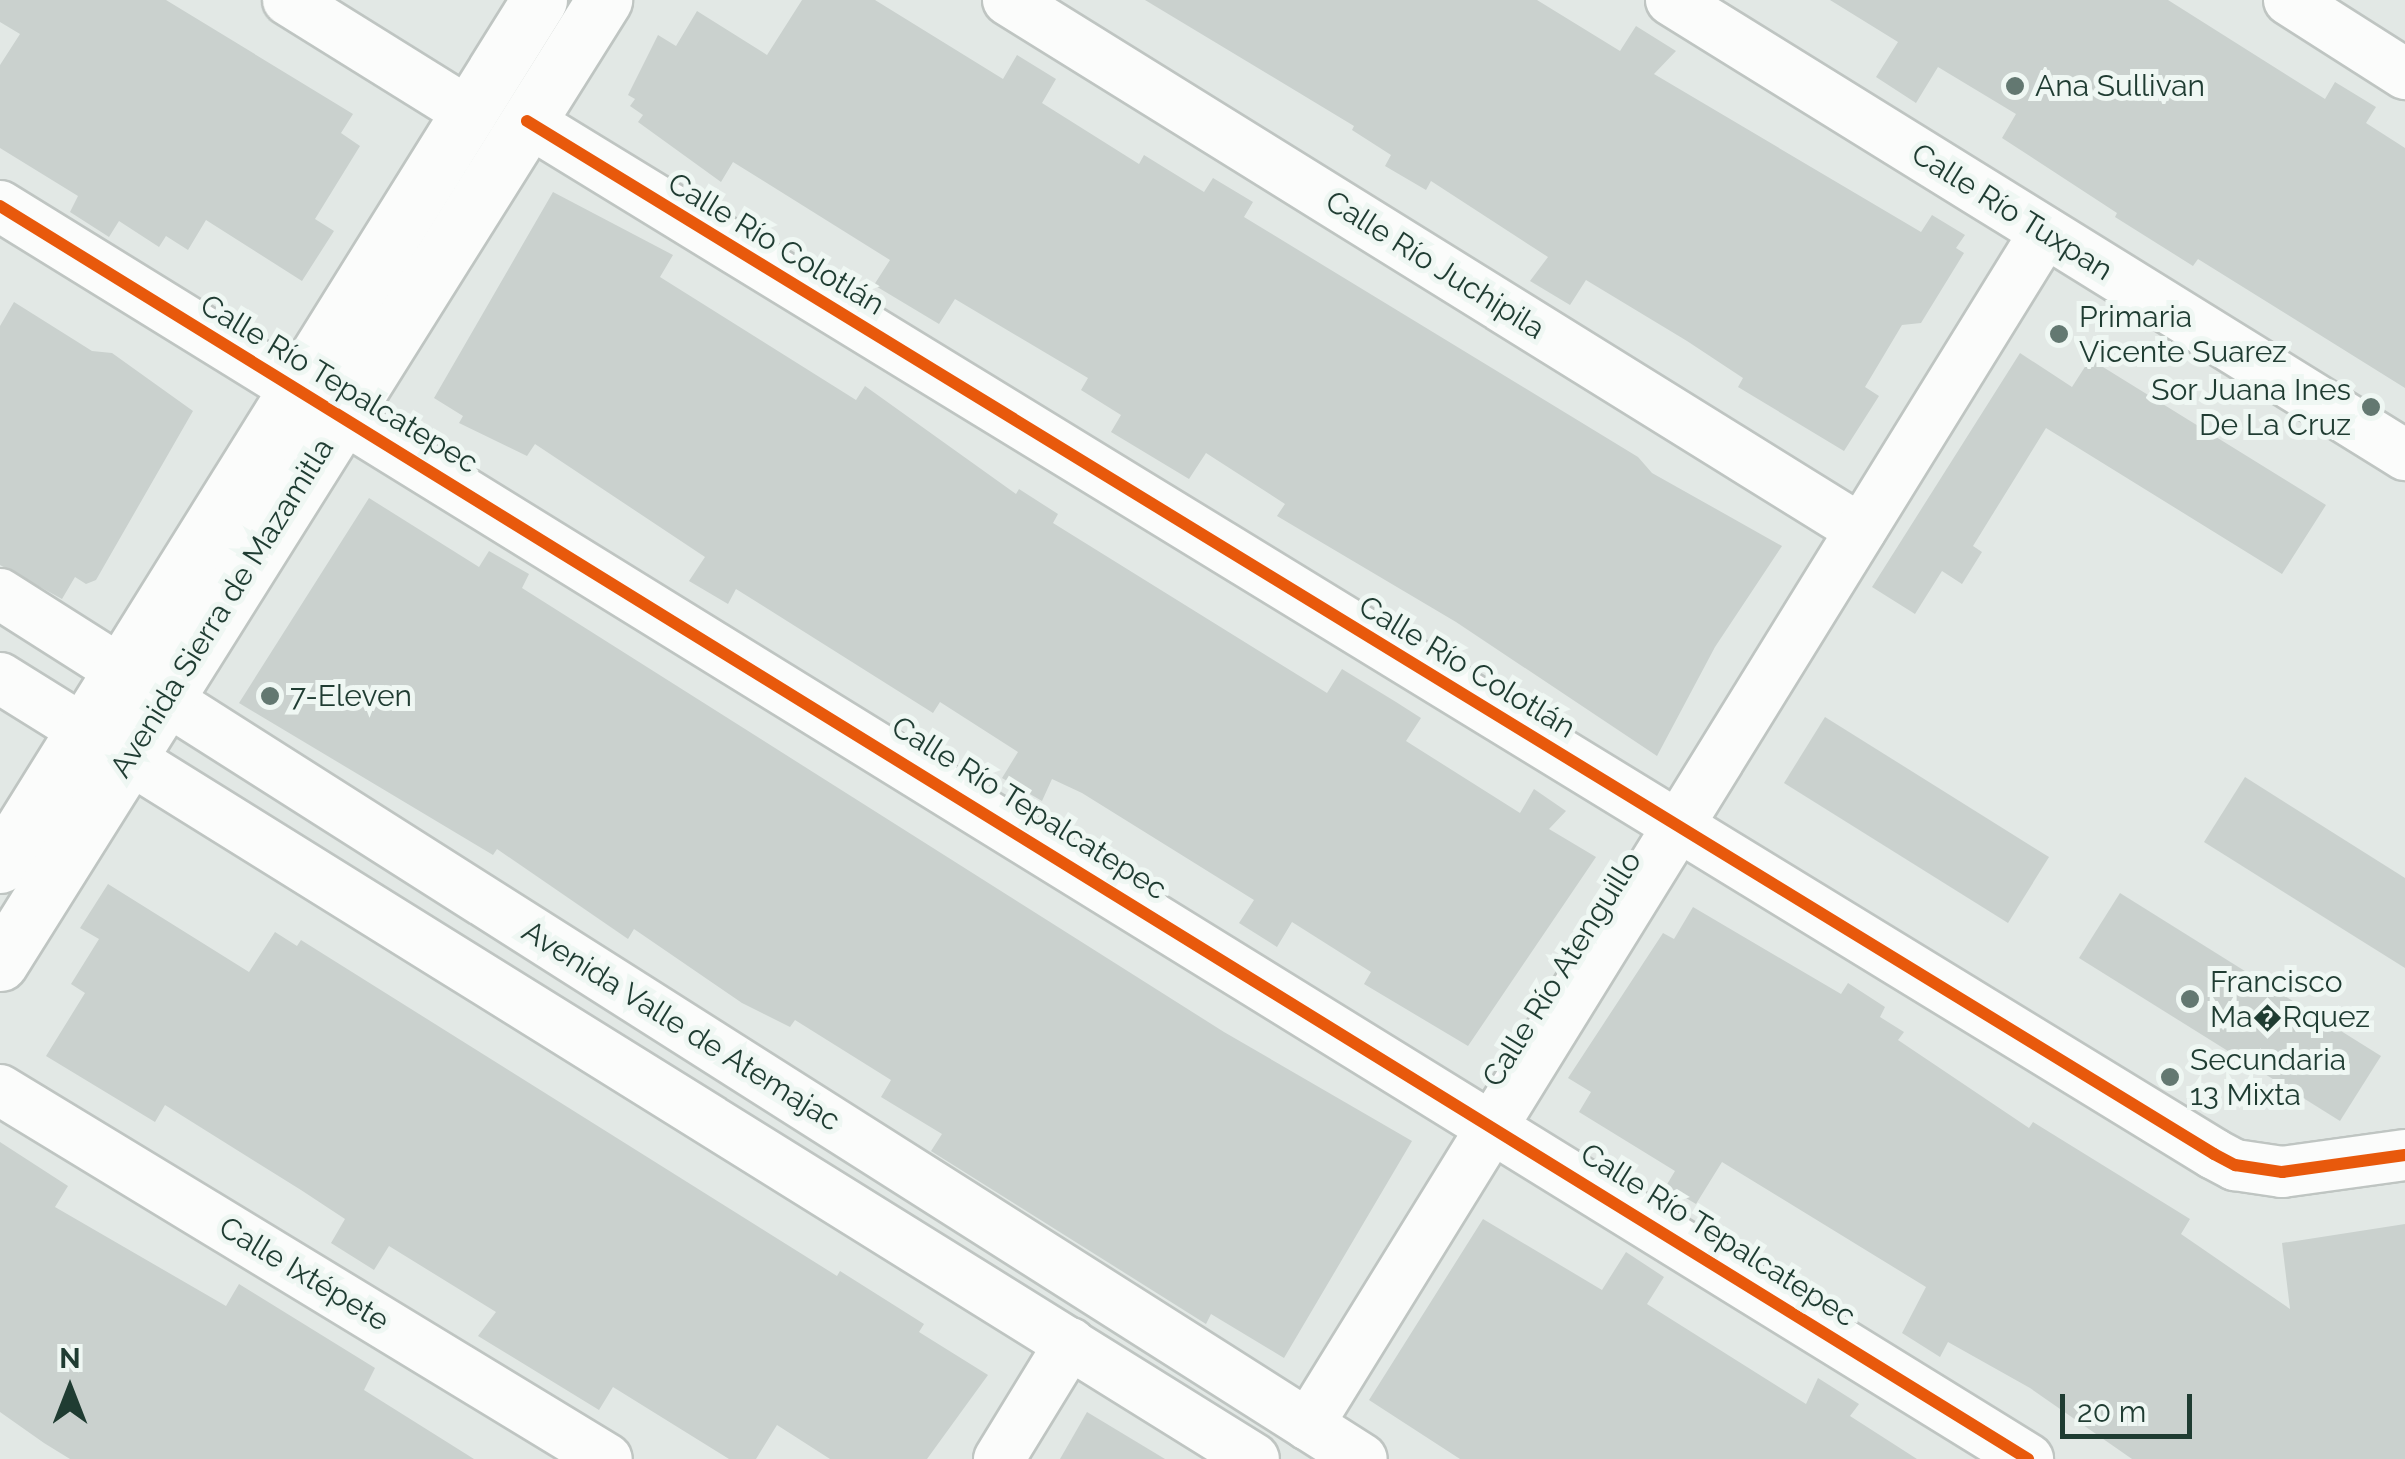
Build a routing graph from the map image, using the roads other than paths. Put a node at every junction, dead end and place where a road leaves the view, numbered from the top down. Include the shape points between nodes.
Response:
1 (288, 0) edge
2 (539, 0) edge
3 (604, 0) edge
4 (1008, 0) edge
5 (1671, 0) edge
6 (2288, 0) edge
7 (2405, 74) edge
8 (471, 114) junction
9 (527, 121) junction
10 (0, 206) edge
11 (2045, 232) junction
12 (296, 386) junction
13 (343, 415) junction
14 (2405, 456) edge
15 (1861, 530) junction
16 (0, 594) edge
17 (0, 678) edge
18 (144, 683) junction
19 (106, 744) junction
20 (1679, 827) junction
21 (0, 865) edge
22 (0, 963) edge
23 (0, 1090) edge
24 (1495, 1125) junction
25 (2405, 1155) edge
26 (1070, 1343) junction
27 (1308, 1426) junction
28 (607, 1459) edge
29 (999, 1459) edge
30 (1254, 1459) edge
31 (1362, 1459) edge
32 (2028, 1459) edge

1 - 8 street
2 - 8 street, Avenida Sierra de Mazamitla
3 - 9 street, Avenida Sierra de Mazamitla
4 - 15 street, Calle Río Juchipila
5 - 11 street, Calle Río Tuxpan
6 - 7 street
8 - 12 street, Avenida Sierra de Mazamitla
9 - 13 street, Avenida Sierra de Mazamitla
9 - 20 street, Calle Río Colotlán
10 - 12 street, Calle Río Tepalcatepec
11 - 14 street, Calle Río Tuxpan
11 - 15 street, Calle Río Atenguillo
12 - 13 street, Calle Río Tepalcatepec
12 - 18 street, Avenida Sierra de Mazamitla
13 - 18 street, Avenida Sierra de Mazamitla
13 - 24 street, Calle Río Tepalcatepec
15 - 20 street, Calle Río Atenguillo
16 - 18 street, Avenida Valle de Atemajac
17 - 19 street
18 - 19 street, Avenida Sierra de Mazamitla
18 - 27 street, Avenida Valle de Atemajac
19 - 21 street, Avenida Sierra de Mazamitla
19 - 22 street, Avenida Sierra de Mazamitla
19 - 26 street
20 - 24 street, Calle Río Atenguillo
20 - 25 street, Calle Río Colotlán via 2235,1165 2282,1172
23 - 28 street, Calle Ixtépete
24 - 27 street, Calle Río Atenguillo
24 - 32 street, Calle Río Tepalcatepec
26 - 29 street
26 - 30 street
27 - 31 street, Avenida Valle de Atemajac

